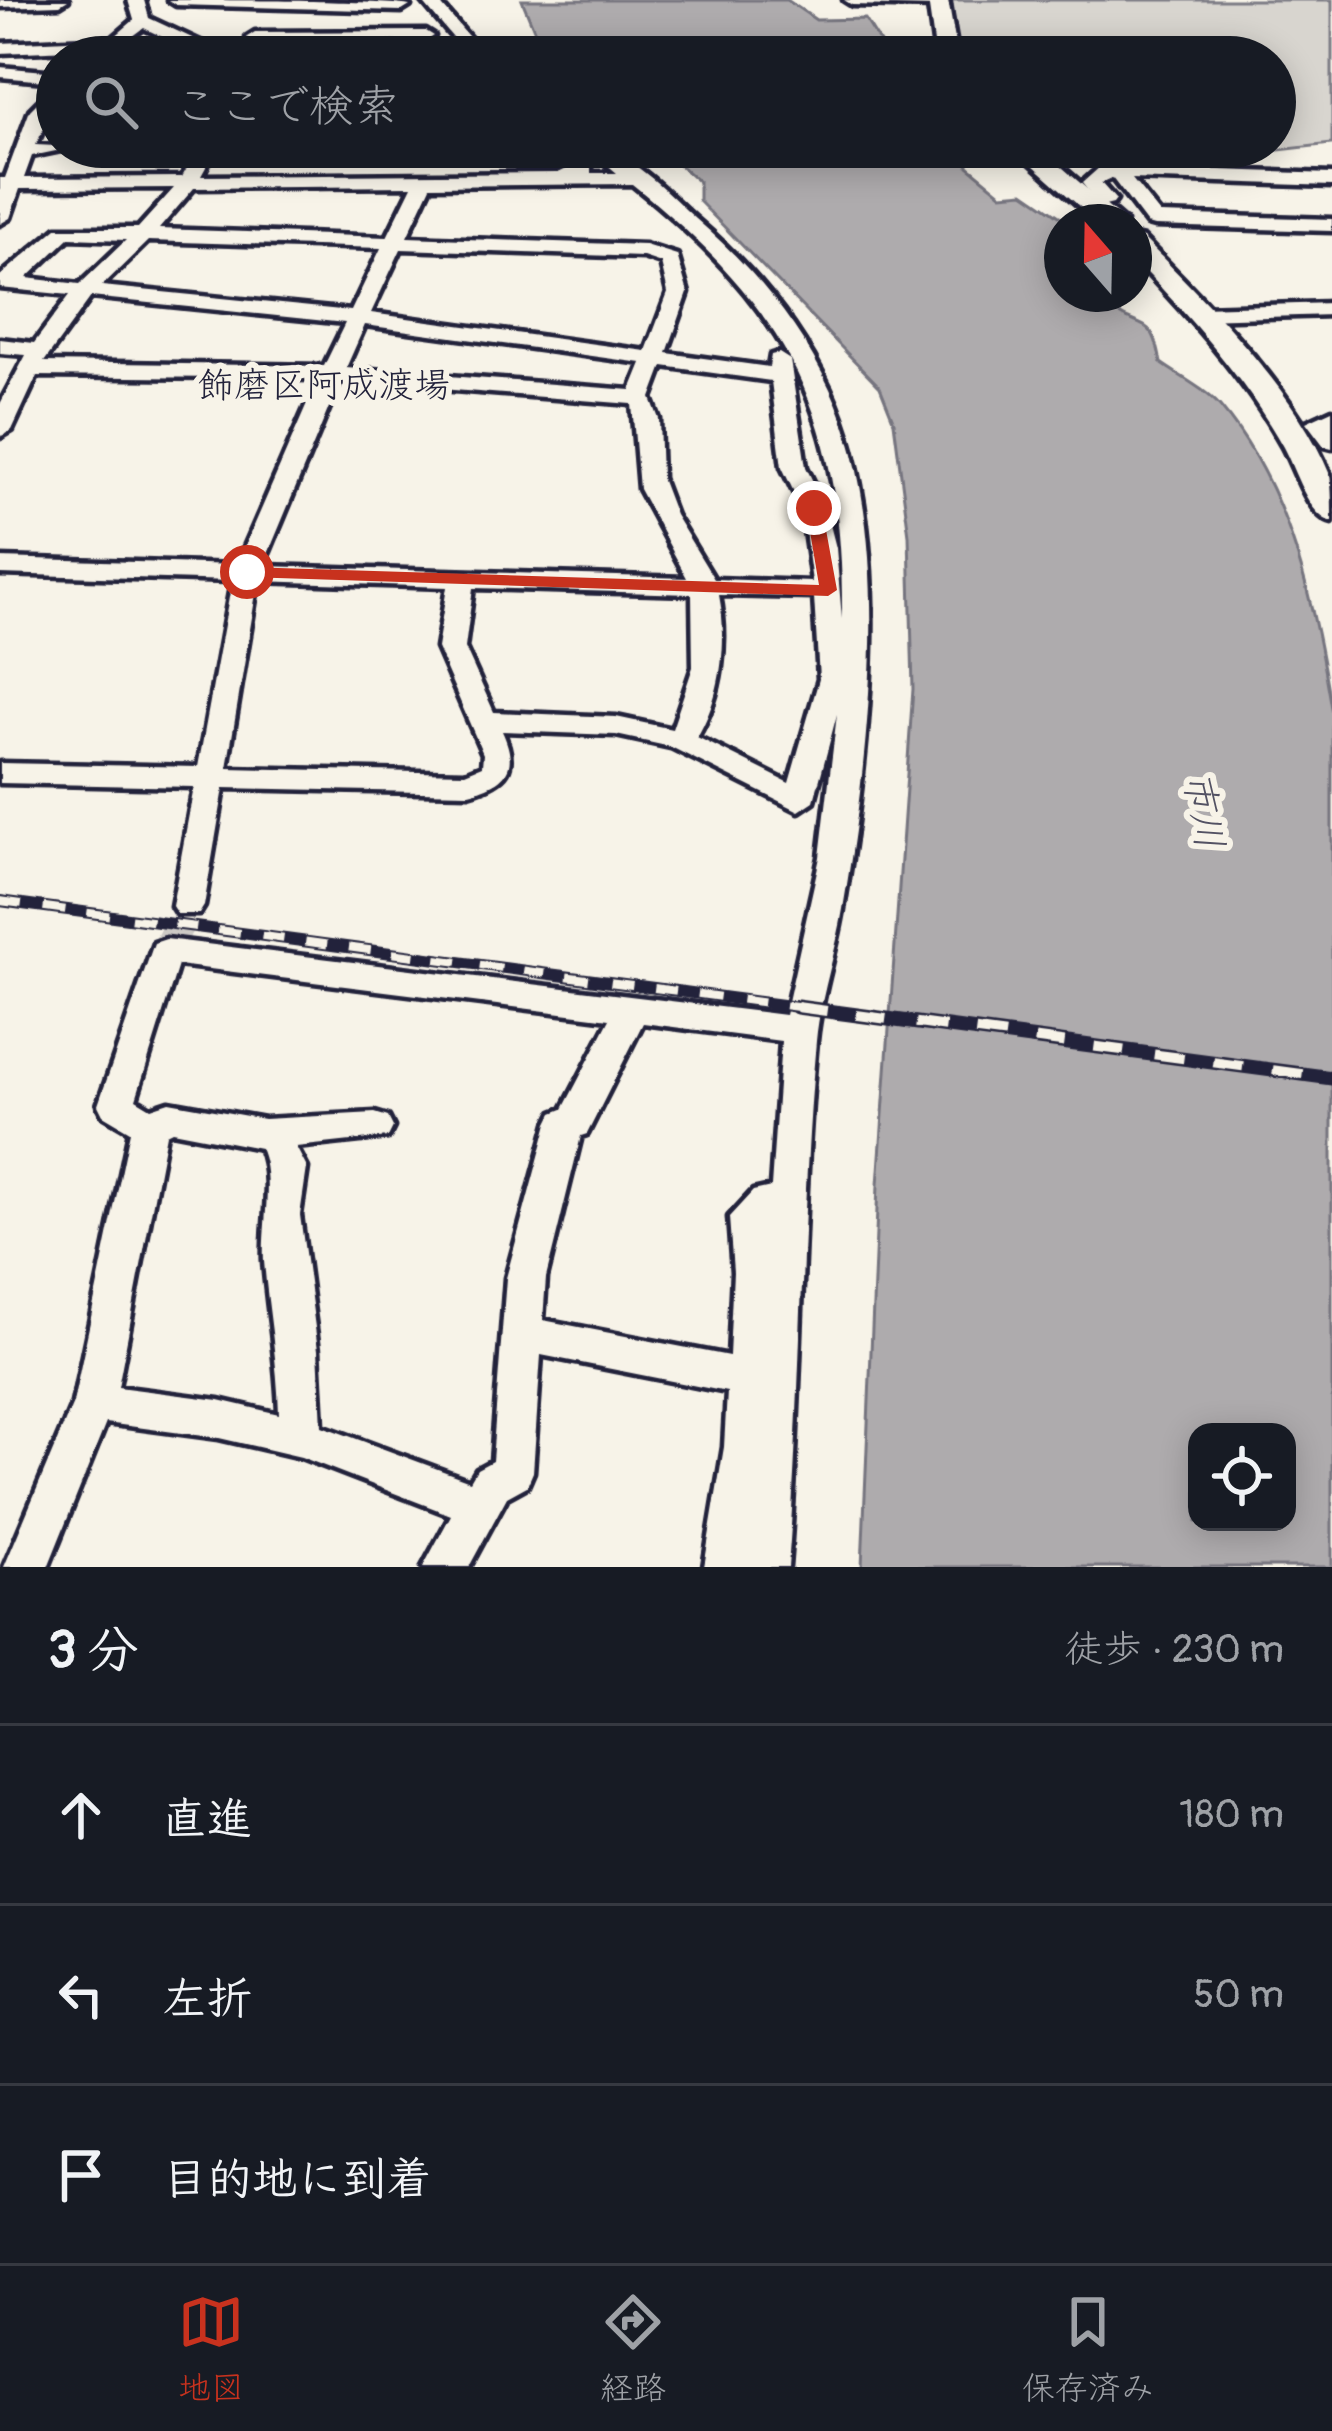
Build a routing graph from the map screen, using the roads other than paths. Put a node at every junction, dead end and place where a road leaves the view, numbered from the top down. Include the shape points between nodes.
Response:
1 (60, 0) edge
2 (136, 0) edge
3 (176, 0) edge
4 (429, 0) edge
5 (852, 0) edge
6 (938, 1) edge
7 (1, 2) edge
8 (270, 3) edge
9 (400, 3) edge
10 (142, 21) junction
11 (125, 36) edge
12 (174, 36) edge
13 (255, 36) edge
14 (426, 36) edge
15 (460, 36) edge
16 (944, 36) edge
17 (0, 48) edge
18 (36, 49) edge
19 (0, 72) edge
20 (36, 75) edge
21 (36, 119) edge
22 (36, 152) edge
23 (25, 154) junction
24 (0, 158) edge
25 (199, 168) edge
26 (581, 168) edge
27 (624, 168) edge
28 (1050, 168) edge
29 (1117, 172) junction
30 (638, 178) junction
31 (1332, 180) edge
32 (423, 182) junction
33 (192, 183) junction
34 (278, 183) junction
35 (7, 184) edge
36 (1092, 204) edge
37 (1105, 204) edge
38 (0, 218) edge
39 (1332, 226) edge
40 (141, 236) junction
41 (393, 242) junction
42 (1152, 263) edge
43 (5, 283) edge
44 (85, 291) junction
45 (754, 291) junction
46 (1331, 310) edge
47 (1201, 313) junction
48 (359, 319) junction
49 (0, 346) edge
50 (655, 357) junction
51 (32, 360) junction
52 (331, 374) junction
53 (784, 376) junction
54 (640, 398) junction
55 (5, 405) edge
56 (1332, 417) edge
57 (0, 430) edge
58 (1332, 441) edge
59 (1332, 512) edge
60 (0, 566) edge
61 (247, 572) junction
62 (460, 579) junction
63 (704, 586) junction
64 (828, 590) junction
65 (843, 683) junction
66 (483, 721) junction
67 (680, 740) junction
68 (0, 773) edge
69 (209, 778) junction
70 (188, 906) tunnel mouth
71 (631, 1012) junction
72 (801, 1030) junction
73 (148, 1125) junction
74 (375, 1127) dead end
75 (271, 1132) junction
76 (789, 1207) junction
77 (522, 1334) junction
78 (748, 1378) junction
79 (94, 1402) junction
80 (301, 1438) junction
81 (477, 1504) junction
82 (26, 1567) edge
83 (445, 1567) edge
84 (726, 1567) edge
85 (766, 1567) edge

1 - 7 street
2 - 10 street
3 - 8 street
4 - 15 street
5 - 6 street
6 - 16 main road
8 - 9 street
8 - 13 street
9 - 14 street
10 - 11 street
10 - 12 street
17 - 18 street
19 - 20 street
21 - 23 street
22 - 23 street
23 - 24 street
23 - 35 street
25 - 33 street
26 - 34 street
27 - 30 street
28 - 36 main road
29 - 31 street
29 - 37 street via 1101,172 1091,183
29 - 39 street via 1154,220
30 - 32 street
30 - 45 street
32 - 34 street
32 - 41 street
33 - 34 street
33 - 35 street
33 - 40 street
35 - 38 street
40 - 41 street
40 - 43 street via 64,232
40 - 44 street
41 - 48 street
41 - 50 street via 645,251 670,259 678,293
42 - 47 main road
43 - 44 street
44 - 48 street
44 - 51 street
45 - 53 street via 741,297 743,306 759,317
45 - 65 street via 820,391 841,449 849,508
46 - 47 street
47 - 59 main road via 1284,421
48 - 50 street
48 - 52 street
49 - 51 street
50 - 53 street
50 - 54 street
51 - 52 street
51 - 55 street
52 - 54 street
52 - 61 street
53 - 64 street via 794,467 814,508
54 - 63 street via 649,484
55 - 57 street
56 - 58 street via 1318,422
60 - 61 street
61 - 62 street
61 - 69 street
62 - 63 street
62 - 66 street via 451,648
63 - 64 street
63 - 67 street via 696,720
64 - 65 street
65 - 67 street via 799,801
65 - 72 street via 827,913
66 - 67 street via 616,725
66 - 69 street via 498,754 496,771 469,783
68 - 69 street
69 - 70 street
71 - 72 street
71 - 73 street via 166,951 116,1105
71 - 77 street via 574,1124 566,1123 526,1278
72 - 76 street
73 - 75 street via 170,1117
73 - 79 street
74 - 75 street
75 - 80 street via 288,1168 283,1249
76 - 78 street via 766,1202 748,1217
76 - 85 street
77 - 78 street
77 - 81 street via 512,1472
78 - 84 street
79 - 80 street
79 - 82 street
80 - 81 street
81 - 83 street

